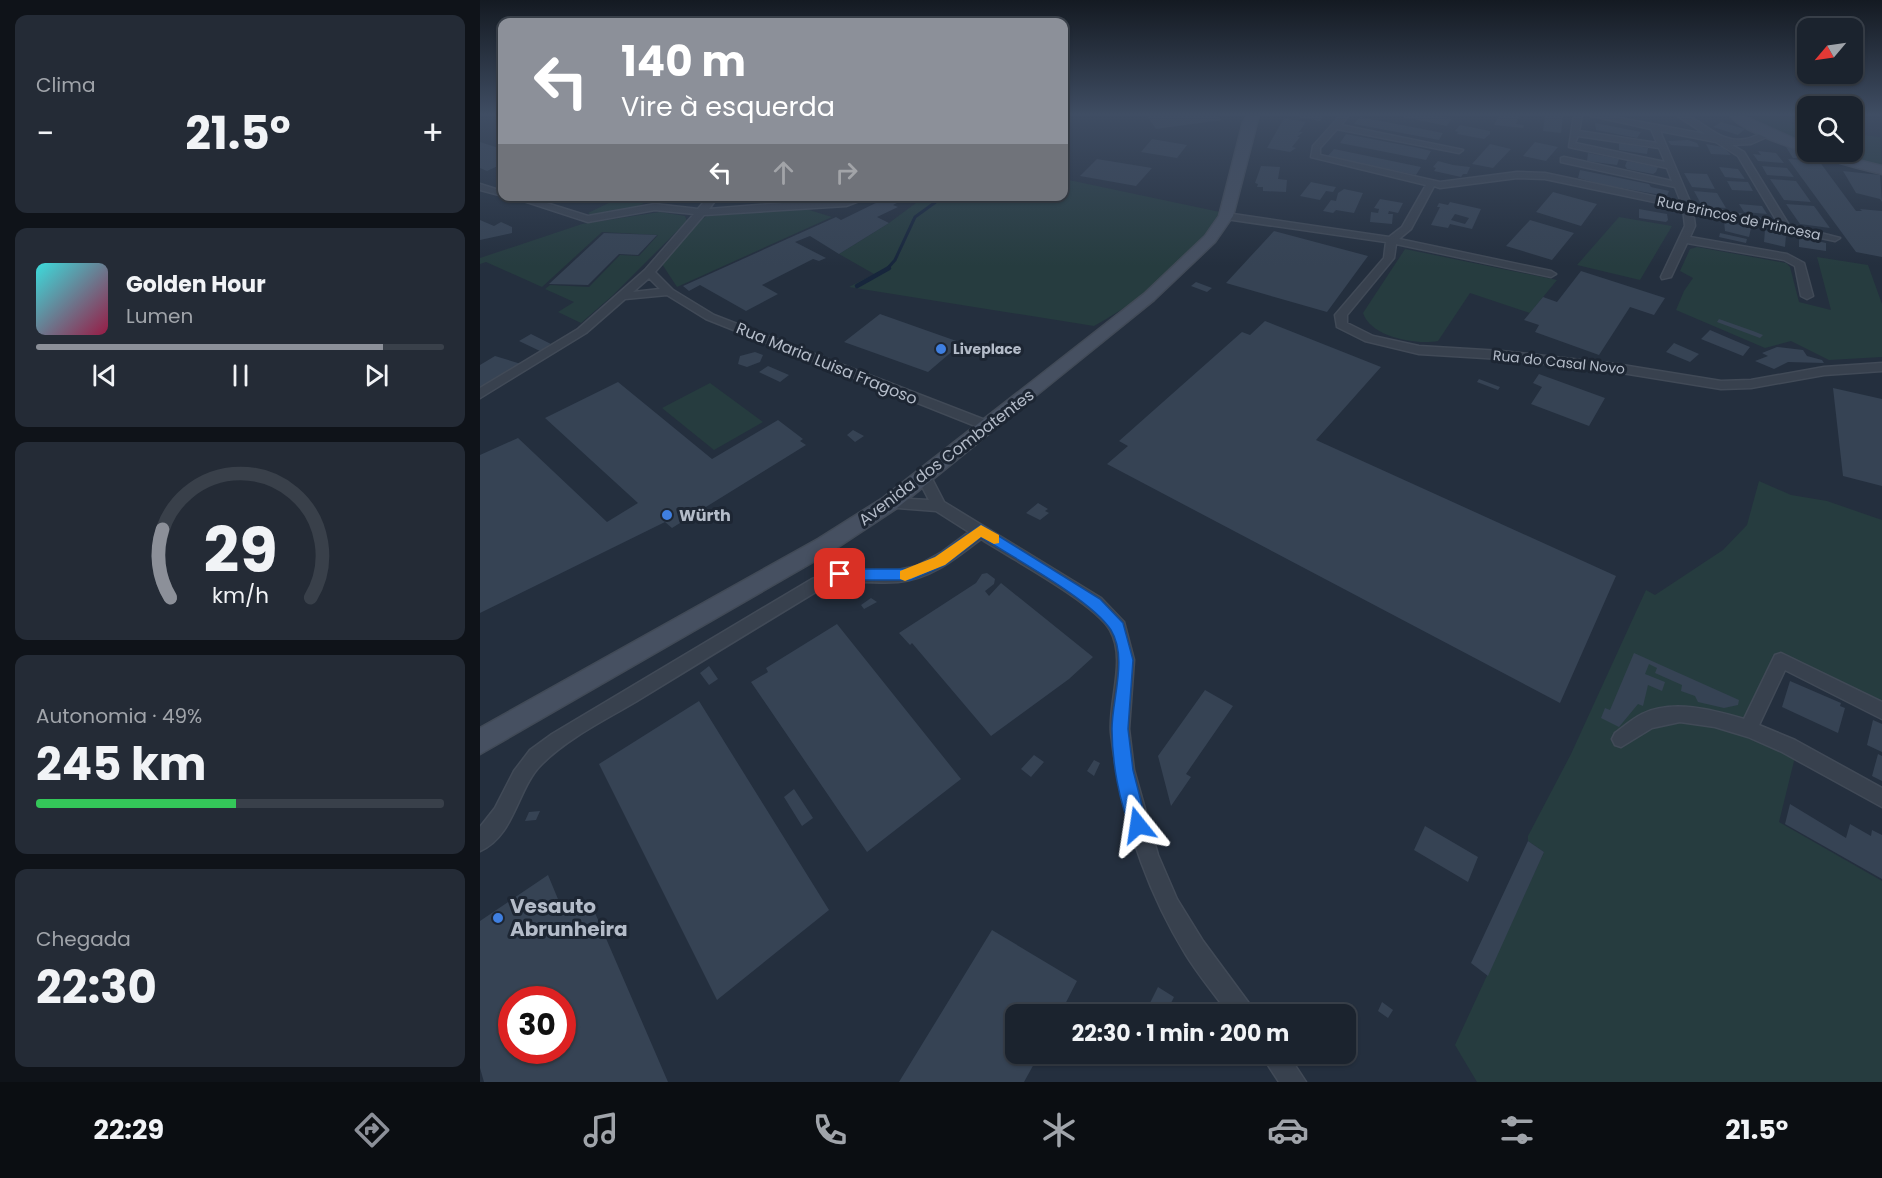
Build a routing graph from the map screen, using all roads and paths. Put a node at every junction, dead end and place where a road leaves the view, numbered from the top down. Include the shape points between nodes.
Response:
1 (1238, 165) edge
2 (1353, 165) edge
3 (1561, 165) edge
4 (1589, 165) edge
5 (1748, 165) edge
6 (1862, 165) edge
7 (1670, 166) edge
8 (1882, 171) edge
9 (1554, 177) junction
10 (1431, 183) junction
11 (1679, 185) junction
12 (480, 187) edge
13 (498, 193) edge
14 (529, 201) edge
15 (656, 201) edge
16 (708, 201) edge
17 (852, 201) edge
18 (655, 207) junction
19 (1688, 208) junction
20 (700, 212) junction
21 (1226, 216) junction
22 (1785, 227) junction
23 (1834, 238) dead end
24 (1684, 239) junction
25 (1391, 240) junction
26 (649, 272) junction
27 (1551, 274) dead end
28 (1665, 277) dead end
29 (669, 292) junction
30 (624, 296) junction
31 (1807, 296) dead end
32 (1882, 368) edge
33 (480, 394) edge
34 (988, 426) junction
35 (924, 477) junction
36 (890, 503) junction
37 (939, 506) junction
38 (981, 531) junction
39 (1882, 711) edge
40 (1749, 727) junction
41 (1622, 739) dead end
42 (480, 742) edge
43 (1882, 798) edge
44 (480, 841) edge
45 (1236, 1004) edge
46 (1280, 1064) edge
47 (1294, 1082) edge

1 - 21 street, Avenida dos Combatentes
2 - 10 street, Rua Brincos de Princesa
3 - 9 street
4 - 11 street
5 - 22 street
6 - 8 street
7 - 11 street
9 - 10 street, Rua Brincos de Princesa via 1516,175
9 - 19 street, Rua Brincos de Princesa
10 - 25 street via 1406,229
11 - 19 street
12 - 13 street
14 - 18 street via 588,219
15 - 18 street
16 - 20 street
17 - 20 street
18 - 20 street
19 - 22 street, Rua Brincos de Princesa
19 - 24 street via 1690,226
20 - 26 street
21 - 25 street
21 - 34 street, Avenida dos Combatentes via 1210,238 1149,297
22 - 23 street, Rua Brincos de Princesa
24 - 28 street
24 - 31 street via 1787,257 1800,265
25 - 27 street
25 - 32 street, Rua do Casal Novo via 1389,258 1341,315 1341,325 1370,339 1419,350 1616,368 1721,385 1751,384 1824,371
26 - 29 street, Rua Maria Luisa Fragoso
26 - 30 street
29 - 30 street
29 - 34 street, Rua Maria Luisa Fragoso via 710,317
30 - 33 street via 582,331
34 - 35 street, Avenida dos Combatentes
35 - 36 street, Avenida dos Combatentes
35 - 37 street
36 - 37 street
36 - 42 street, Avenida dos Combatentes via 817,550
37 - 38 street
38 - 44 street via 940,561 911,574 850,573 818,583 570,732 536,756 504,816
38 - 45 street via 1095,603 1118,627 1126,660 1120,729 1133,810 1170,906
39 - 40 street via 1781,660
40 - 41 street via 1704,715 1667,714 1634,725
40 - 43 street
46 - 47 street

